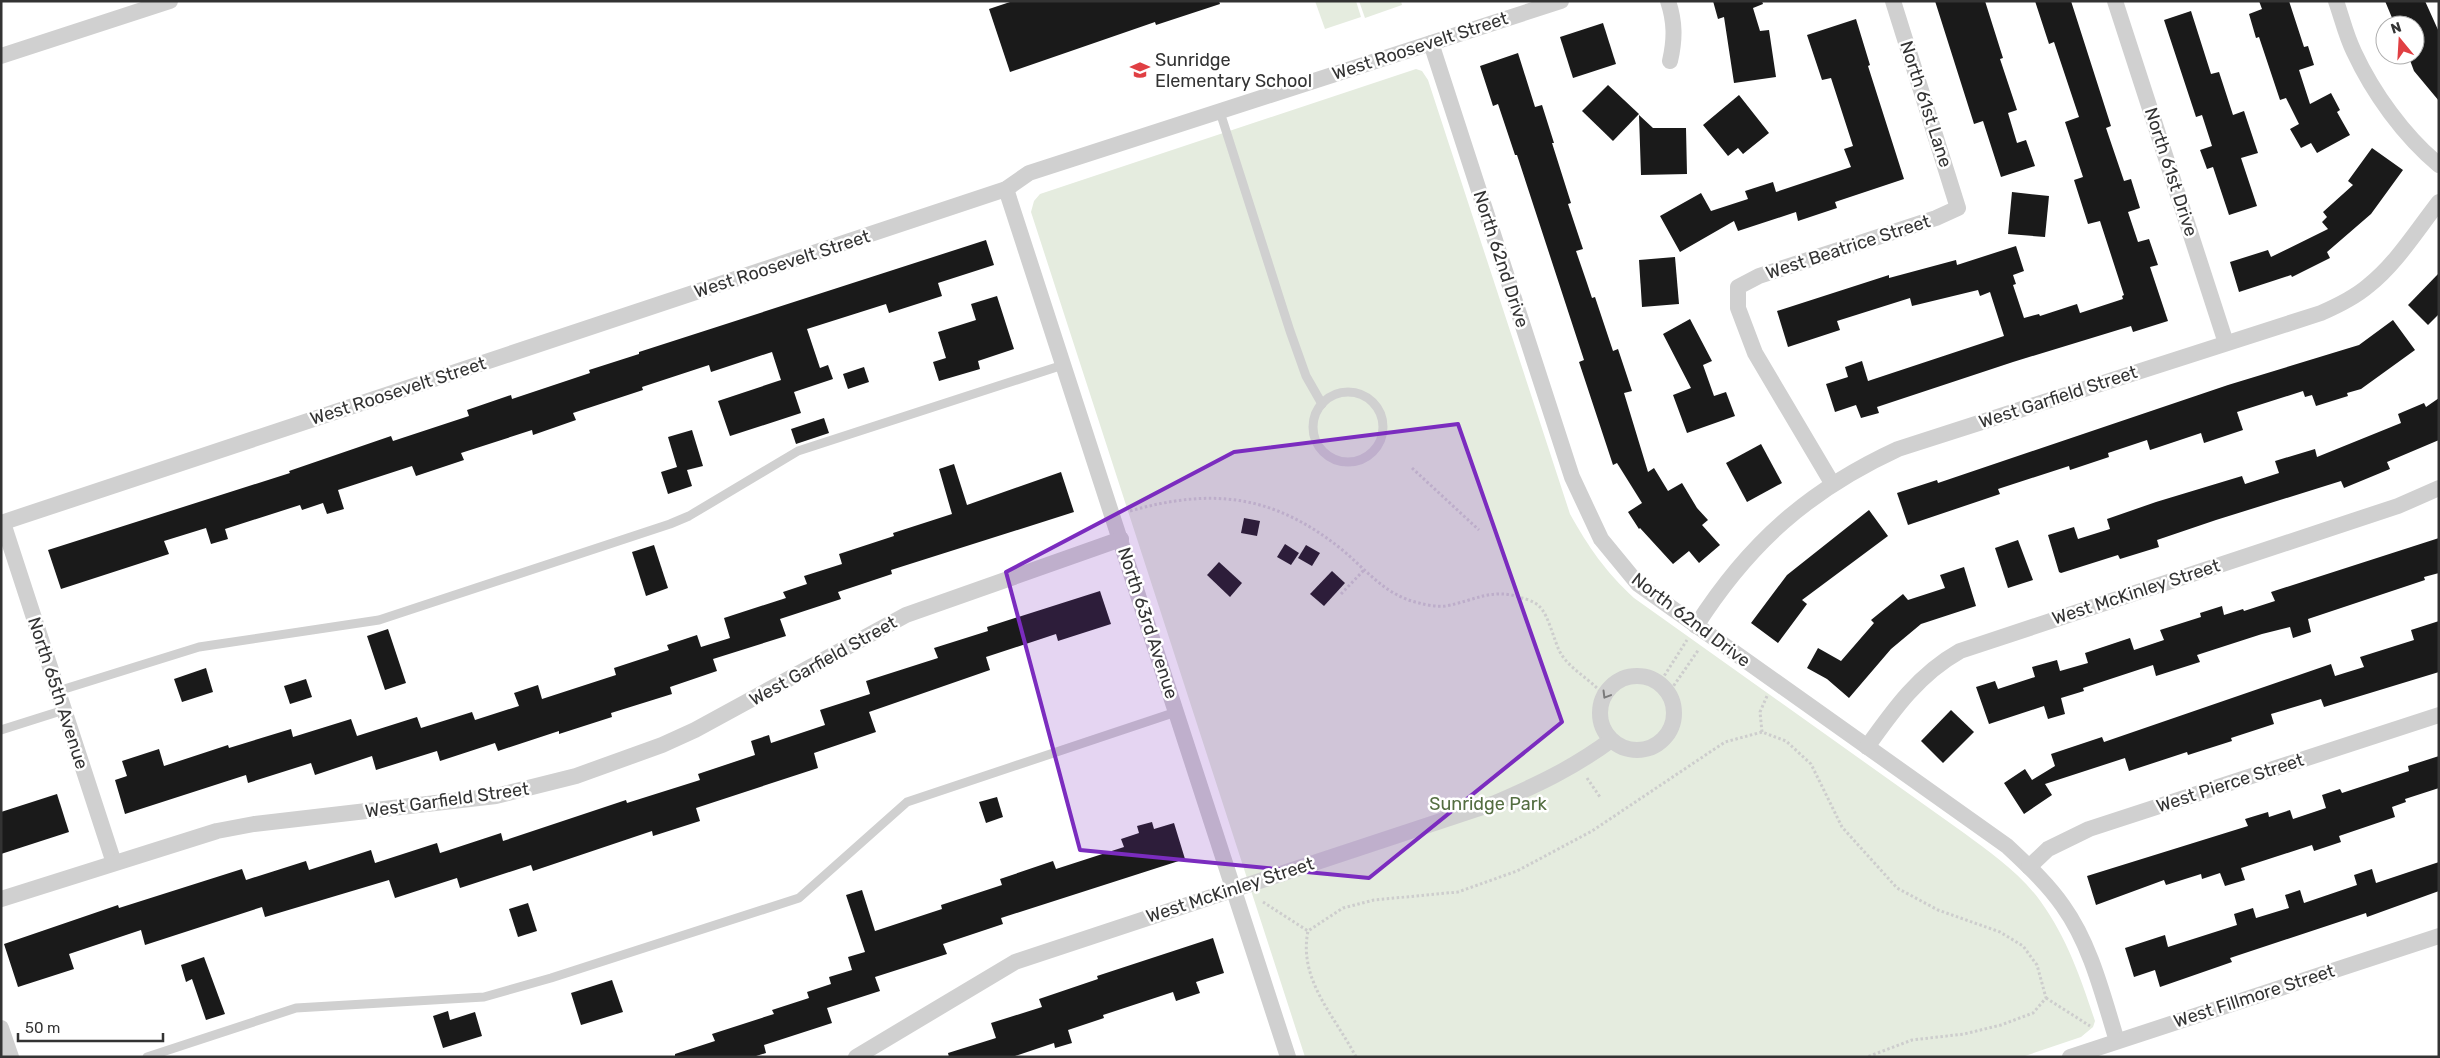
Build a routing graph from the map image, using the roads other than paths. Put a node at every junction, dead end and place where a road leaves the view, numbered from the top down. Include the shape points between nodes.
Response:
1 (170, 1) edge
2 (1561, 1) edge
3 (1668, 1) edge
4 (1893, 1) edge
5 (2115, 1) edge
6 (2336, 1) edge
7 (1432, 42) junction
8 (1, 56) edge
9 (1670, 61) dead end
10 (1220, 112) junction
11 (2439, 165) edge
12 (1006, 189) junction
13 (2439, 202) edge
14 (1958, 208) joint
15 (2226, 343) junction
16 (1063, 365) junction
17 (1322, 404) junction
18 (1832, 483) junction
19 (2439, 488) edge
20 (2, 523) edge
21 (1121, 539) junction
22 (1696, 626) junction
23 (58, 691) junction
24 (64, 710) junction
25 (1176, 712) junction
26 (2439, 715) edge
27 (1, 730) edge
28 (1611, 740) junction
29 (1866, 747) junction
30 (114, 862) junction
31 (2028, 867) junction
32 (1234, 890) junction
33 (1, 899) edge
34 (2439, 936) edge
35 (1, 1028) edge
36 (2117, 1041) junction
37 (11, 1057) edge
38 (147, 1057) edge
39 (856, 1057) edge
40 (1288, 1057) edge
41 (2070, 1057) edge

1 - 8 street
2 - 7 street, West Roosevelt Street
3 - 9 street via 1675,40
4 - 14 street, North 61st Lane
5 - 15 street, North 61st Drive
6 - 11 street via 2354,52 2382,101 2424,152
7 - 10 street, West Roosevelt Street
7 - 22 street, North 62nd Drive via 1581,501 1601,539 1638,584
10 - 12 street, West Roosevelt Street via 1029,173
10 - 17 lane via 1290,331 1306,376
12 - 16 street, North 63rd Avenue
12 - 20 street, West Roosevelt Street
13 - 15 street, West Garfield Street via 2394,260 2369,286 2321,313
14 - 18 street, West Beatrice Street via 1759,276 1738,287 1738,308 1755,353
15 - 18 street, West Garfield Street via 1898,449
16 - 21 street, North 63rd Avenue
16 - 23 lane via 798,450 689,516 670,524 379,620 199,647
17 - 17 lane via 1315,415 1313,427 1321,450 1330,458 1354,462 1375,450 1384,430 1381,414 1372,400 1351,392 1330,397
18 - 22 street, West Garfield Street via 1779,524 1759,545 1733,574
19 - 29 street, West McKinley Street via 2398,506 1960,651 1926,674
20 - 23 street, North 65th Avenue
21 - 25 street, North 63rd Avenue
21 - 30 street, West Garfield Street via 906,615 695,730 576,776 487,797 254,824
22 - 29 street, North 62nd Drive
23 - 24 street, North 65th Avenue
24 - 27 lane
24 - 30 street, North 65th Avenue
25 - 32 street, North 63rd Avenue
25 - 38 lane via 906,802 799,898 484,997 296,1008
26 - 31 street, West Pierce Street via 2089,829 2048,849
28 -> 28 street via 1630,750 1646,749 1660,742 1672,724 1673,709 1664,689 1648,678 1629,678 1612,686 1600,707 1600,719
28 - 32 street, West McKinley Street via 1578,764 1495,803
29 - 31 street, North 62nd Drive via 2007,846
30 - 33 street, West Garfield Street
31 - 36 street, North 62nd Drive via 2048,886 2075,926 2088,953
32 - 39 street, West McKinley Street via 1015,962
32 - 40 street, North 63rd Avenue
34 - 36 street, West Fillmore Street
35 - 37 street
36 - 41 street, West Fillmore Street

